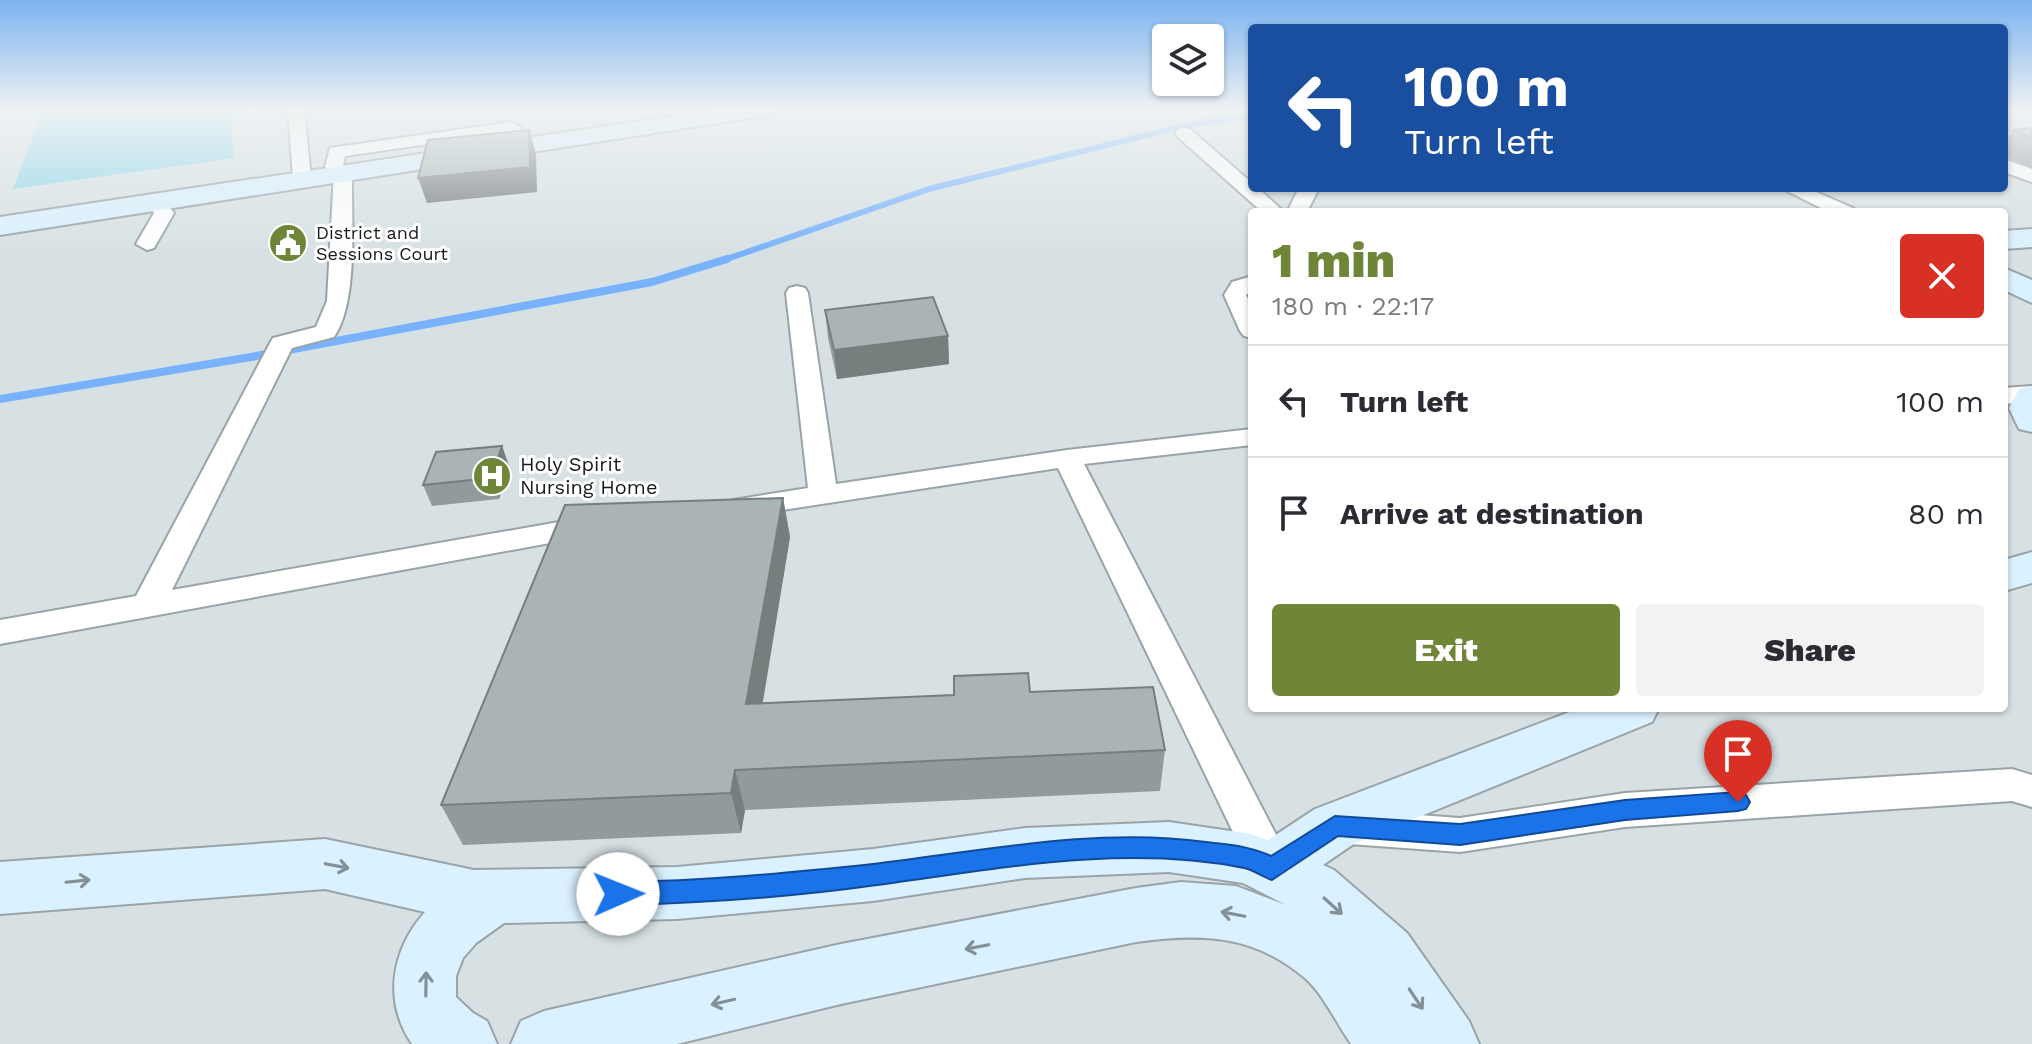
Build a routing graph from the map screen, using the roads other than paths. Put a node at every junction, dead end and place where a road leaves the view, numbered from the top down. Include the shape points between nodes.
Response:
1 (300, 157) edge
2 (419, 157) edge
3 (431, 157) edge
4 (1211, 157) edge
5 (2008, 167) edge
6 (338, 170) junction
7 (302, 175) junction
8 (2032, 176) edge
9 (1248, 189) edge
10 (1251, 192) edge
11 (1800, 192) edge
12 (155, 201) junction
13 (1269, 208) edge
14 (1837, 208) edge
15 (0, 214) edge
16 (0, 226) edge
17 (2032, 238) edge
18 (2008, 240) edge
19 (147, 244) dead end
20 (2008, 279) edge
21 (1248, 284) edge
22 (797, 293) dead end
23 (2032, 293) edge
24 (1248, 323) edge
25 (2008, 396) edge
26 (2032, 396) edge
27 (2032, 421) edge
28 (1248, 437) edge
29 (1067, 458) junction
30 (823, 495) junction
31 (717, 511) edge
32 (624, 522) edge
33 (2032, 567) edge
34 (2008, 575) edge
35 (148, 605) junction
36 (0, 632) edge
37 (1624, 712) edge
38 (2032, 791) edge
39 (1335, 826) junction
40 (1272, 869) junction
41 (0, 888) edge
42 (498, 896) junction
43 (464, 1044) edge
44 (544, 1044) edge
45 (1390, 1044) edge
46 (1446, 1044) edge

1 - 7 street
2 - 6 main road
3 - 6 main road
4 - 9 street
5 - 8 street
6 - 7 main road
6 - 35 street via 338,301 326,332 278,353
7 - 12 main road
7 - 15 main road
10 - 13 street
11 - 14 street
12 - 16 main road
12 - 19 street via 164,213
17 - 18 main road
20 - 23 main road
21 - 24 street via 1235,295
22 - 30 street
25 - 26 street
26 - 27 main road via 2027,408
28 - 29 street
29 - 30 street
29 - 40 street
30 - 31 street
32 - 35 street
33 - 34 main road
35 - 36 street
37 - 39 main road
38 - 39 street via 2012,785 1655,808 1460,835
39 - 40 main road
40 - 42 main road via 1251,859 1169,847 1025,853 873,875 677,893
40 -> 46 main road via 1313,889 1385,953
41 -> 42 main road via 325,864 474,897
43 -> 42 main road via 432,1022 426,1005 426,970 447,932
45 -> 44 main road via 1328,959 1307,945 1236,913 1181,909 841,974

